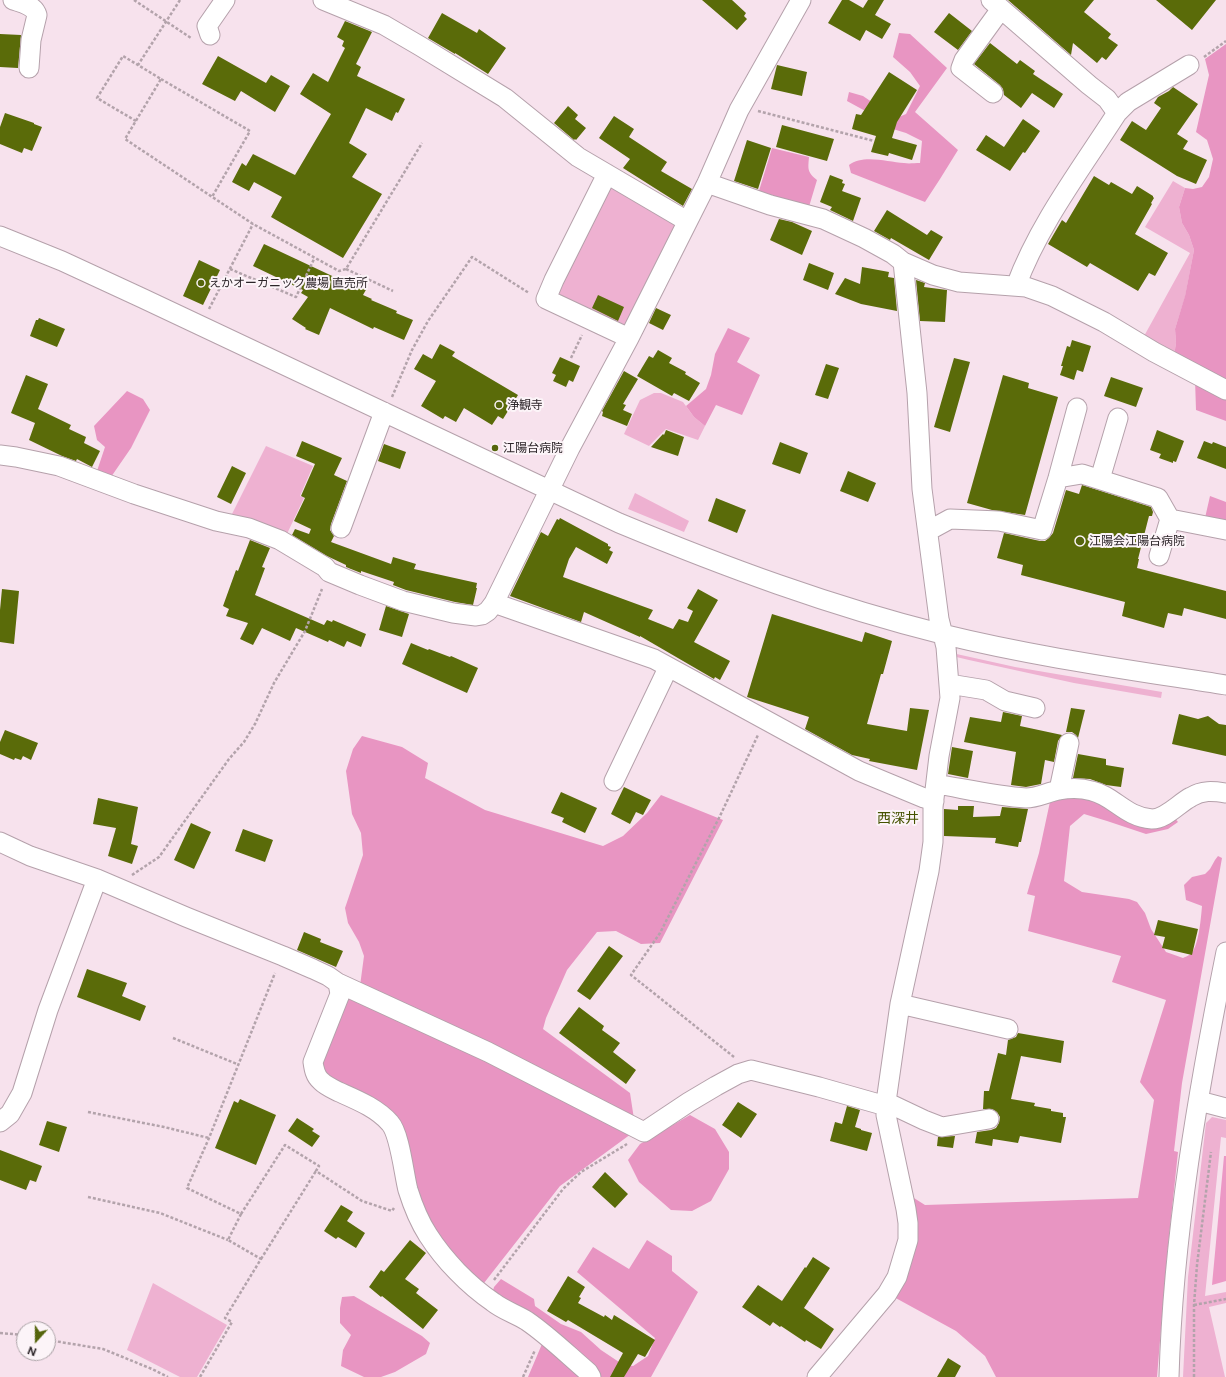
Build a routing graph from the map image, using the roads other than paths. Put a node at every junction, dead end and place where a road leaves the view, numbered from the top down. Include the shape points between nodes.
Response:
1 (13, 0) edge
2 (225, 0) edge
3 (323, 0) edge
4 (801, 0) edge
5 (996, 4) edge
6 (209, 30) road end
7 (1189, 65) road end
8 (29, 68) dead end
9 (993, 93) dead end
10 (1117, 113) junction
11 (607, 174) junction
12 (707, 183) junction
13 (687, 221) junction
14 (0, 236) edge
15 (903, 262) junction
16 (1016, 286) junction
17 (629, 338) junction
18 (1226, 390) edge
19 (387, 407) junction
20 (1077, 408) dead end
21 (1118, 418) dead end
22 (0, 455) edge
23 (1058, 478) junction
24 (1100, 479) junction
25 (549, 490) junction
26 (1170, 519) junction
27 (341, 528) dead end
28 (1226, 530) edge
29 (928, 531) junction
30 (1159, 556) dead end
31 (494, 603) junction
32 (943, 634) junction
33 (668, 668) junction
34 (949, 684) junction
35 (1226, 685) edge
36 (1034, 708) dead end
37 (1069, 743) dead end
38 (614, 781) dead end
39 (1059, 790) junction
40 (935, 792) junction
41 (1226, 793) edge
42 (0, 842) edge
43 (97, 879) junction
44 (1226, 952) edge
45 (338, 984) junction
46 (900, 1004) junction
47 (1219, 1022) edge
48 (1008, 1029) dead end
49 (1199, 1101) junction
50 (886, 1104) junction
51 (1226, 1108) edge
52 (989, 1119) dead end
53 (0, 1122) edge
54 (591, 1377) edge
55 (817, 1377) edge
56 (1169, 1377) edge

1 - 8 street via 32,7 37,15 31,40
2 - 6 street
3 - 11 street via 384,25 505,98 578,157
4 - 12 street via 741,107
5 - 9 street via 961,68
5 - 10 street via 1107,98
7 - 10 street via 1128,102
10 - 16 street via 1048,220
11 - 13 street
11 - 17 street via 546,299
12 - 13 street
12 - 15 street via 770,205 823,219 864,238
13 - 17 street
14 - 19 street via 62,261
15 - 16 street via 933,275 959,282
15 - 29 street
16 - 18 street via 1052,296
17 - 25 street
19 - 25 street
19 - 27 street
20 - 23 street
21 - 24 street
22 - 31 street via 59,466 216,522 249,528 280,540 329,572 403,601 476,616 488,611
23 - 24 street via 1082,474
23 - 29 street via 1042,530 999,521 950,520
24 - 26 street via 1158,498
25 - 31 street
25 - 32 street via 692,554 762,580 872,615
26 - 28 street
26 - 30 street
29 - 32 street
31 - 33 street via 654,659
32 - 34 street
32 - 35 street via 1014,649
33 - 38 street
33 - 40 street via 859,771 924,798
34 - 36 street via 986,690 1005,701
34 - 40 street via 950,698
37 - 39 street
39 - 40 street via 1028,798
39 - 41 street via 1092,791 1129,813 1153,819 1165,815 1190,797 1201,793
40 - 46 street via 929,871
42 - 43 street via 30,856
43 - 45 street via 313,969
43 - 53 street via 48,1010 22,1093 10,1114
44 - 47 street
45 - 50 street via 488,1052 644,1132 716,1086 751,1070
45 - 54 street via 340,994 313,1062 314,1073 329,1087 370,1106 392,1124 416,1213 428,1235 455,1270 493,1302 542,1332
46 - 48 street
46 - 50 street
47 - 49 street
49 - 51 street
49 - 56 street via 1184,1197
50 - 52 street via 942,1127
50 - 55 street via 886,1115 906,1209 908,1240 897,1277 887,1294

